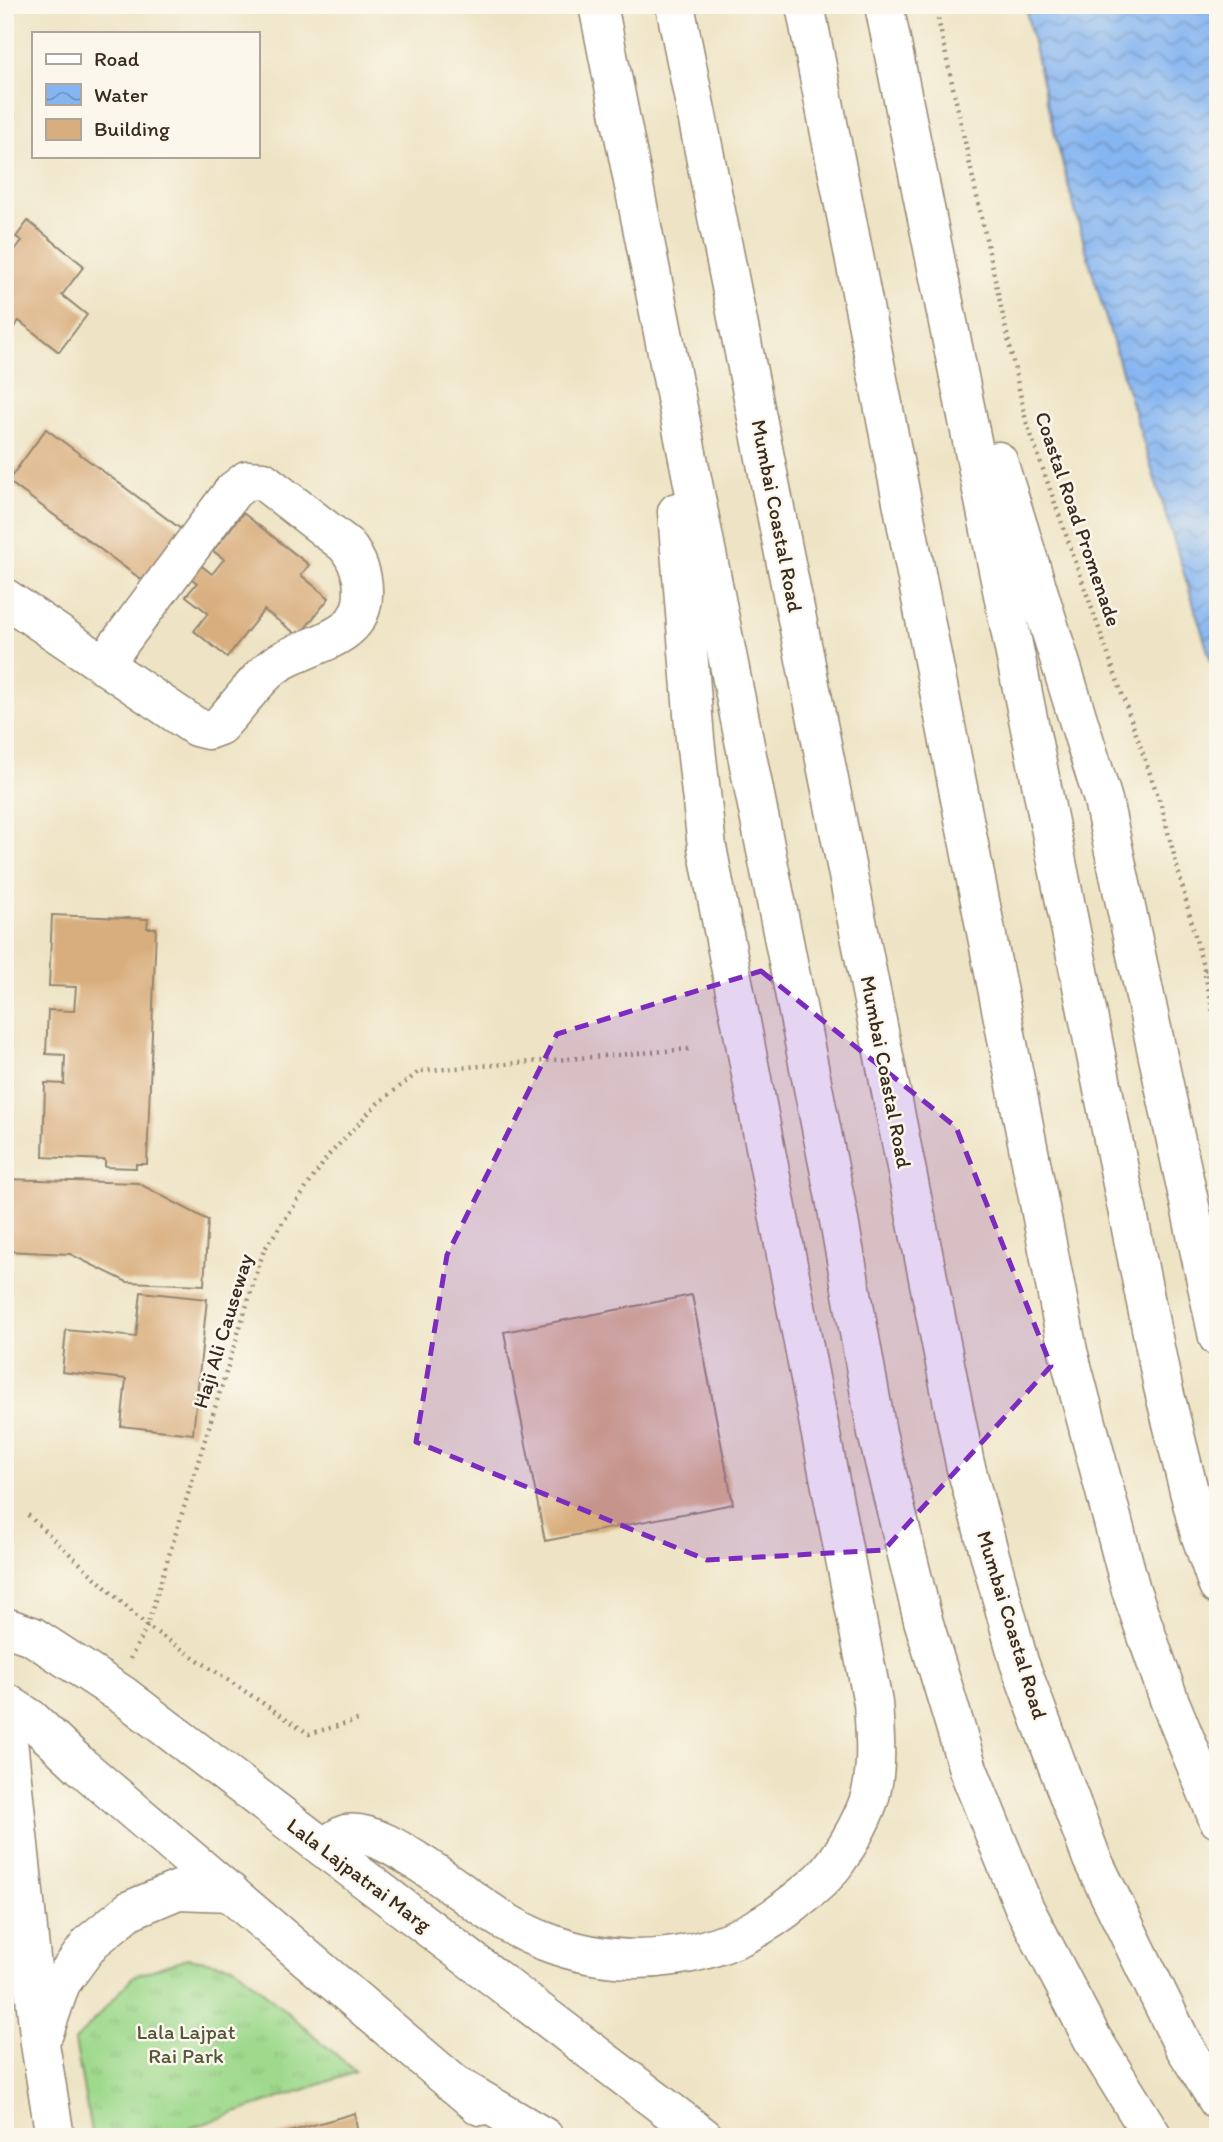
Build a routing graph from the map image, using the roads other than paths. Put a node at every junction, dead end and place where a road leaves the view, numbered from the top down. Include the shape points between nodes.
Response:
1 (598, 5) edge
2 (676, 5) edge
3 (805, 5) edge
4 (884, 5) edge
5 (939, 276) junction
6 (666, 351) junction
7 (5, 598) edge
8 (103, 665) junction
9 (1216, 1330) edge
10 (1218, 1586) edge
11 (5, 1627) edge
12 (5, 1702) edge
13 (5, 1712) edge
14 (1218, 1819) edge
15 (323, 1847) junction
16 (230, 1892) junction
17 (40, 2044) junction
18 (454, 2084) junction
19 (1218, 2101) edge
20 (55, 2137) edge
21 (516, 2137) edge
22 (544, 2137) edge
23 (704, 2137) edge
24 (1153, 2137) edge

1 - 6 main road
2 - 19 main road, Mumbai Coastal Road via 965,1464 1019,1662 1092,1859 1182,2043
3 - 14 main road via 1068,1351 1131,1590
4 - 5 main road
5 - 9 main road via 1103,800
5 - 10 main road via 1163,1387 1199,1531
6 - 15 main road via 707,847 873,1703 876,1755 870,1797 852,1836 823,1878 787,1908 749,1933 706,1950 659,1959 618,1959 543,1941 397,1847 373,1838 346,1834
6 - 24 main road via 835,1198 877,1433 923,1620 968,1769 1024,1907 1092,2038
7 - 8 main road
8 - 8 main road via 196,727 208,730 219,726 271,668 342,633 358,620 363,586 355,556 263,481 247,480 233,491
11 - 15 main road, Lala Lajpatrai Marg via 32,1636 124,1696
12 - 16 main road via 31,1719
13 - 17 main road
15 - 23 main road, Lala Lajpatrai Marg
16 - 17 main road via 178,1890 130,1910 91,1942 61,1983
16 - 18 main road
17 - 20 main road
18 - 21 main road
18 - 22 main road

